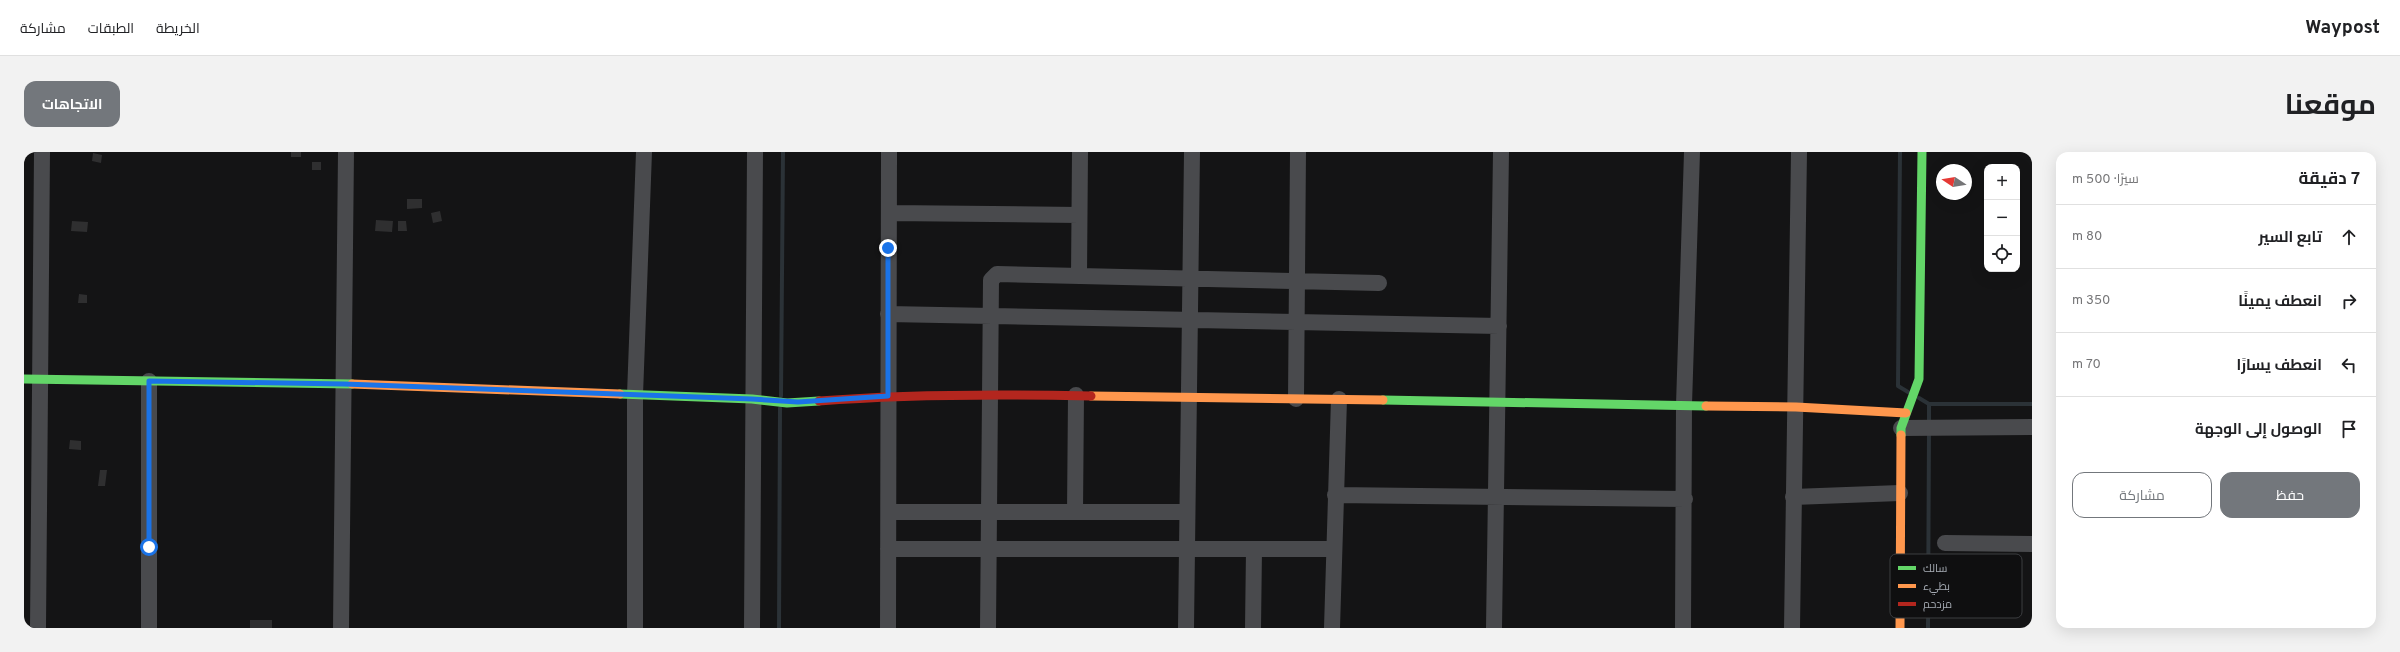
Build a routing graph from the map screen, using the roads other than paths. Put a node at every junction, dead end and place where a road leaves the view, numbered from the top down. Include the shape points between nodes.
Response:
1 (42, 152) edge
2 (346, 152) edge
3 (644, 152) edge
4 (755, 152) edge
5 (889, 152) edge
6 (1080, 152) edge
7 (1192, 152) edge
8 (1298, 152) edge
9 (1501, 152) edge
10 (1692, 152) edge
11 (1799, 152) edge
12 (1922, 152) edge
13 (889, 213) junction
14 (1080, 215) junction
15 (1079, 276) junction
16 (1190, 279) junction
17 (1297, 281) junction
18 (1379, 283) dead end
19 (888, 314) junction
20 (991, 316) junction
21 (1190, 319) junction
22 (1297, 322) junction
23 (1499, 326) junction
24 (24, 379) edge
25 (40, 379) junction
26 (149, 381) junction
27 (344, 384) junction
28 (990, 394) junction
29 (635, 395) junction
30 (1076, 395) junction
31 (888, 396) junction
32 (1189, 397) junction
33 (752, 399) junction
34 (1296, 399) junction
35 (1339, 399) junction
36 (1498, 402) junction
37 (1684, 405) junction
38 (1796, 407) junction
39 (1906, 413) junction
40 (2032, 427) edge
41 (1901, 428) junction
42 (1900, 493) junction
43 (1335, 495) junction
44 (1793, 497) junction
45 (1496, 498) junction
46 (1685, 499) junction
47 (889, 512) junction
48 (989, 512) junction
49 (1075, 512) junction
50 (1186, 512) junction
51 (1945, 543) dead end
52 (2032, 544) edge
53 (888, 549) junction
54 (989, 549) junction
55 (1186, 549) junction
56 (1254, 549) junction
57 (1333, 549) junction
58 (1900, 554) edge
59 (38, 628) edge
60 (148, 628) edge
61 (341, 628) edge
62 (635, 628) edge
63 (752, 628) edge
64 (888, 628) edge
65 (988, 628) edge
66 (1186, 628) edge
67 (1253, 628) edge
68 (1332, 628) edge
69 (1494, 628) edge
70 (1683, 628) edge
71 (1792, 628) edge

1 - 25 street
2 - 27 street
3 - 29 street
4 - 33 street
5 - 13 street
6 - 14 street
7 - 16 street
8 - 17 street
9 - 23 street
10 - 37 street
11 - 38 street
12 - 39 street via 1919,379
13 - 14 street
13 - 19 street
14 - 15 street
15 - 16 street
15 - 20 street via 997,274 991,280
16 - 17 street
16 - 21 street
17 - 18 street
17 - 22 street
19 - 20 street
19 - 31 street
20 - 21 street
20 - 28 street
21 - 22 street
21 - 32 street
22 - 23 street
22 - 34 street
23 - 36 street
24 - 25 street
25 - 26 street
25 - 59 street
26 - 27 street
26 - 60 street
27 - 29 street
27 - 61 street
28 - 30 street
28 - 31 street
28 - 48 street
29 - 33 street
29 - 62 street
30 - 32 street
30 - 49 street
31 - 33 street via 798,402
31 - 47 street
32 - 34 street
32 - 50 street
33 - 63 street
34 - 35 street
35 - 36 street
35 - 43 street
36 - 37 street
36 - 45 street
37 - 38 street
37 - 46 street
38 - 39 street
38 - 44 street
39 - 41 street
40 - 41 street
41 - 42 street
42 - 44 street
42 - 58 street
43 - 45 street
43 - 57 street
44 - 71 street
45 - 46 street
45 - 69 street
46 - 70 street
47 - 48 street
47 - 53 street
48 - 49 street
48 - 54 street
49 - 50 street
50 - 55 street
51 - 52 street
53 - 54 street
53 - 64 street
54 - 55 street
54 - 65 street
55 - 56 street
55 - 66 street
56 - 57 street
56 - 67 street
57 - 68 street

